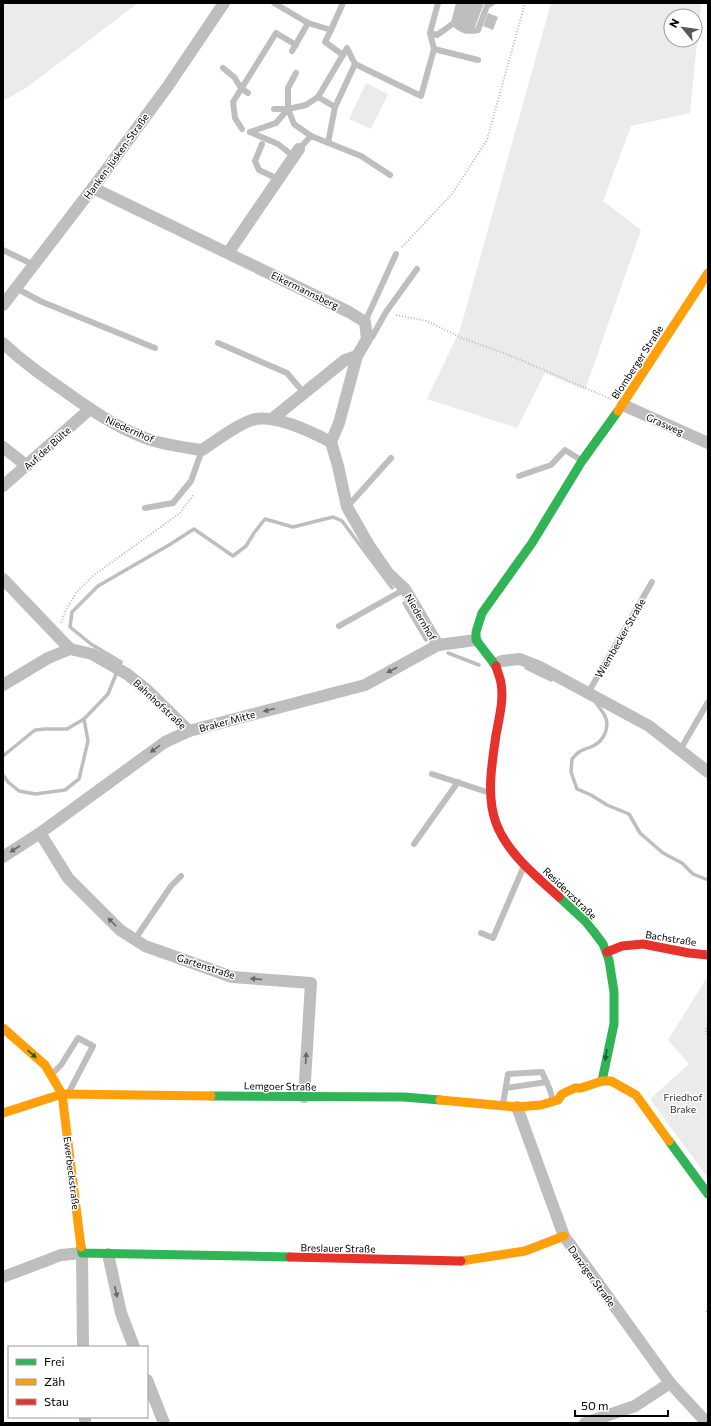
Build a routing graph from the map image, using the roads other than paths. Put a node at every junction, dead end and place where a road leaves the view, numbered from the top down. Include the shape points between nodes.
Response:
1 (224, 3) edge
2 (274, 3) edge
3 (343, 3) edge
4 (438, 3) edge
5 (459, 3) edge
6 (492, 3) edge
7 (308, 23) junction
8 (454, 23) junction
9 (331, 30) junction
10 (430, 33) junction
11 (319, 38) dead end
12 (325, 42) junction
13 (434, 49) junction
14 (343, 55) junction
15 (478, 60) dead end
16 (356, 64) junction
17 (223, 68) dead end
18 (296, 73) dead end
19 (241, 88) junction
20 (248, 92) dead end
21 (318, 97) junction
22 (335, 107) junction
23 (288, 109) junction
24 (274, 110) dead end
25 (242, 130) dead end
26 (311, 136) junction
27 (328, 143) junction
28 (262, 144) dead end
29 (296, 153) junction
30 (390, 175) dead end
31 (278, 178) junction
32 (93, 188) junction
33 (3, 250) edge
34 (228, 253) junction
35 (396, 254) road end
36 (34, 264) junction
37 (417, 269) dead end
38 (708, 274) edge
39 (16, 288) junction
40 (3, 305) edge
41 (365, 322) junction
42 (367, 339) junction
43 (3, 343) edge
44 (218, 343) dead end
45 (155, 348) dead end
46 (358, 356) junction
47 (304, 393) junction
48 (623, 405) junction
49 (90, 409) junction
50 (272, 419) junction
51 (331, 442) junction
52 (708, 443) edge
53 (3, 447) edge
54 (202, 450) junction
55 (391, 458) dead end
56 (582, 461) junction
57 (27, 466) junction
58 (519, 476) dead end
59 (3, 486) edge
60 (347, 507) junction
61 (145, 508) dead end
62 (3, 579) edge
63 (652, 582) dead end
64 (405, 589) junction
65 (339, 626) dead end
66 (476, 640) junction
67 (438, 645) junction
68 (70, 649) junction
69 (495, 664) junction
70 (3, 685) edge
71 (588, 693) junction
72 (708, 702) edge
73 (189, 731) junction
74 (680, 750) junction
75 (708, 772) edge
76 (432, 774) dead end
77 (458, 782) junction
78 (491, 794) junction
79 (40, 833) junction
80 (414, 844) dead end
81 (3, 857) edge
82 (525, 864) junction
83 (181, 876) dead end
84 (481, 933) dead end
85 (135, 939) junction
86 (607, 952) junction
87 (708, 955) edge
88 (3, 1028) edge
89 (613, 1030) junction
90 (617, 1054) dead end
91 (51, 1075) junction
92 (602, 1081) junction
93 (547, 1082) junction
94 (506, 1088) junction
95 (65, 1094) junction
96 (304, 1097) junction
97 (556, 1101) junction
98 (503, 1106) junction
99 (517, 1107) junction
100 (3, 1114) edge
101 (708, 1194) edge
102 (564, 1236) junction
103 (82, 1253) junction
104 (108, 1254) junction
105 (3, 1277) edge
106 (81, 1346) edge
107 (134, 1346) edge
108 (148, 1383) edge
109 (670, 1383) junction
110 (164, 1423) edge
111 (584, 1423) edge
112 (707, 1423) edge

1 - 32 street, Hanken-Jüsken-Straße via 168,86
2 - 7 lane
3 - 9 lane
4 - 10 lane
5 - 8 lane
6 - 8 lane via 486,6 478,30 471,32 459,29
7 - 9 lane
7 - 19 lane via 294,48 276,33
8 - 10 lane via 437,35
9 - 12 lane
10 - 13 lane
11 - 12 lane
12 - 14 lane
13 - 15 lane
13 - 16 lane via 422,96
14 - 16 lane via 347,48
14 - 21 lane
16 - 22 lane
17 - 19 lane via 234,77
18 - 23 lane via 288,88
19 - 20 lane
19 - 25 lane via 234,102 234,118
21 - 22 lane
21 - 23 lane via 306,105
22 - 27 lane
23 - 24 lane
23 - 26 lane via 294,124
23 - 29 lane via 276,123 250,132
26 - 27 lane
26 - 29 lane
27 - 30 lane via 361,156
28 - 31 lane via 255,161 259,170
29 - 31 street
31 - 34 street
32 - 34 street, Eikermannsberg
32 - 36 street, Hanken-Jüsken-Straße
33 - 36 lane
34 - 41 street, Eikermannsberg
35 - 41 lane
36 - 39 street, Hanken-Jüsken-Straße
37 - 42 lane via 386,312 372,337
38 - 48 street, Blomberger Straße
39 - 40 street, Hanken-Jüsken-Straße
39 - 45 lane
41 - 42 street
42 - 46 street
43 - 49 street, Niedernhof via 25,363
44 - 47 lane via 287,373
46 - 47 street via 345,360
46 - 51 street
47 - 50 street
48 - 52 street, Grasweg
48 - 56 street, Blomberger Straße
49 - 54 street, Niedernhof via 114,424 146,438 172,446
49 - 57 street, Auf der Bülte
50 - 51 street via 310,430
50 - 54 street via 253,420
51 - 60 street, Niedernhof
53 - 57 street
54 - 61 lane via 191,481 173,503
55 - 60 lane
56 - 58 lane via 565,450 551,465
56 - 66 street, Blomberger Straße via 532,543 482,613
57 - 59 street, Auf der Bülte
60 - 64 street, Niedernhof via 388,574
62 - 68 street
63 - 71 lane, Wiembecker Straße
64 - 65 lane
64 - 67 street, Niedernhof
66 - 67 street, Braker Mitte
66 - 69 street, Residenzstraße
67 -> 73 street, Braker Mitte via 365,685
68 - 70 street via 48,658
68 - 73 street, Bahnhofstraße via 92,654 127,674
69 - 71 street via 520,659
69 - 78 street, Residenzstraße via 502,696
71 - 74 street via 649,726
72 - 74 lane
73 -> 79 street, Braker Mitte via 165,742
74 - 75 street
76 - 77 lane
77 - 78 lane
77 - 80 lane
78 - 82 street, Residenzstraße via 494,817 503,838
79 -> 81 street, Braker Mitte
85 -> 79 street, Gartenstraße via 120,930 68,878
82 - 84 lane via 493,938
82 - 86 street, Residenzstraße via 585,922
83 - 85 lane via 171,886
96 -> 85 street, Gartenstraße via 311,983 232,976 145,946
86 - 87 street, Bachstraße via 622,946 643,944
86 - 89 street, Residenzstraße via 615,1001
88 -> 91 street via 45,1066
89 - 90 street, Residenzstraße via 617,1039
89 -> 92 street, Residenzstraße
91 - 95 street
91 - 95 lane via 61,1065 78,1038 93,1046
92 - 97 street, Lemgoer Straße via 566,1092
92 - 101 street, Lemgoer Straße via 616,1079 636,1096
93 - 94 lane
93 - 94 lane via 542,1072 508,1074
93 - 97 lane
94 - 98 lane
95 - 96 street, Lemgoer Straße
95 - 100 street, Lemgoer Straße
95 - 103 street, Ewerbeckstraße
96 - 98 street, Lemgoer Straße via 404,1097
97 - 99 street, Lemgoer Straße
98 - 99 street, Lemgoer Straße
99 - 102 street, Danziger Straße
102 - 104 street, Breslauer Straße via 525,1251 461,1261
102 - 109 street, Danziger Straße
103 - 104 street
103 - 105 street via 61,1255
103 - 106 street, Ewerbeckstraße
104 -> 107 street via 121,1313
108 - 110 street
109 - 111 street via 635,1406
109 - 112 street, Danziger Straße

